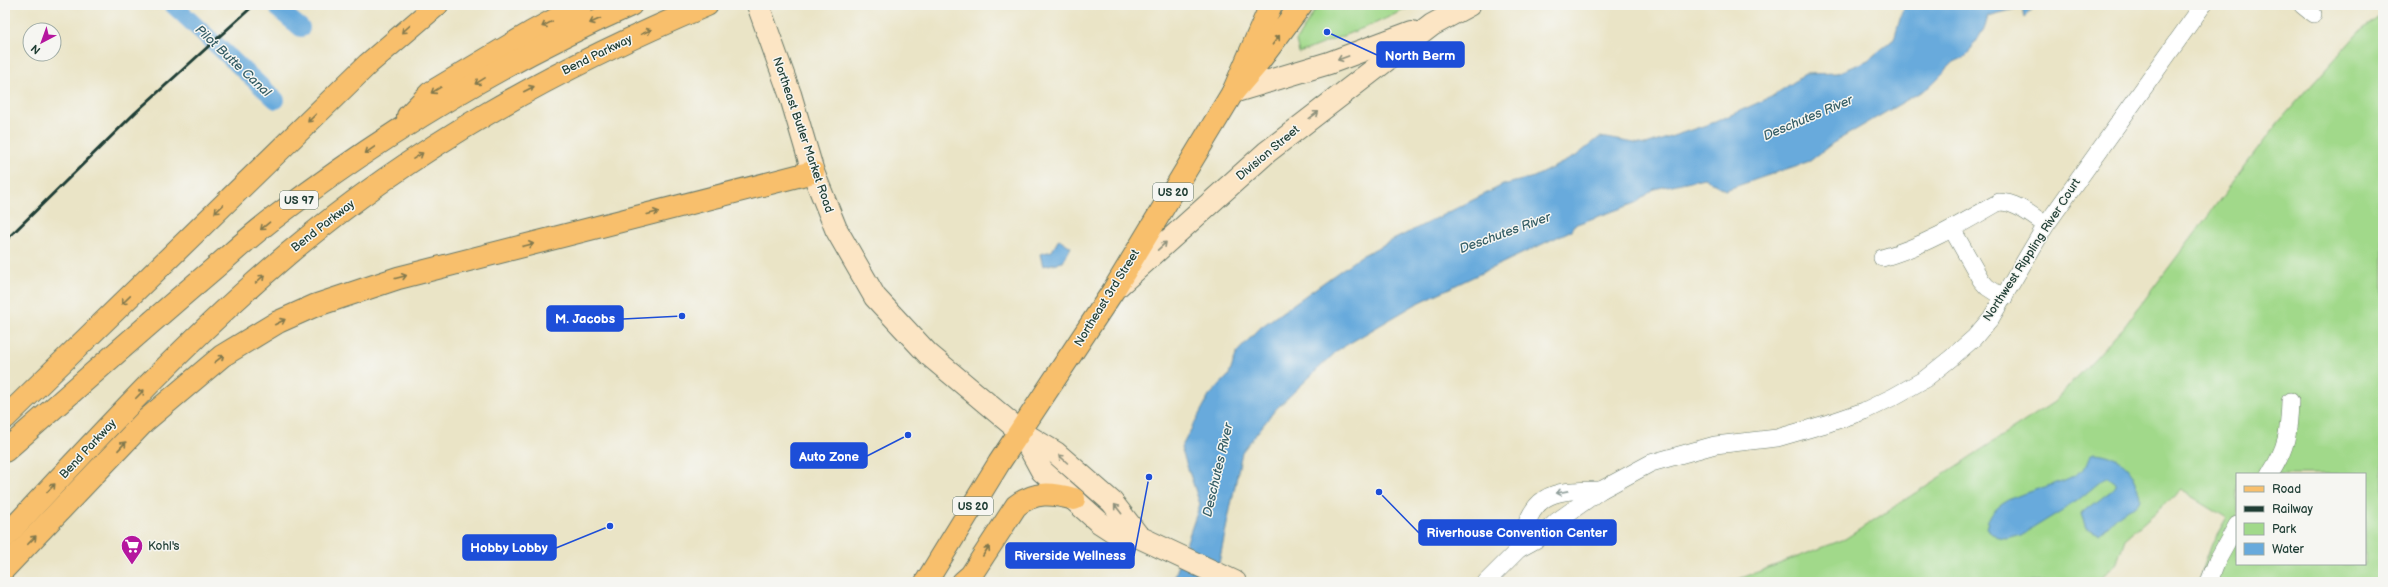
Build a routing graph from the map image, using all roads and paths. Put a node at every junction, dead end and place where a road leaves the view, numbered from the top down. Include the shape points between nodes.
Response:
1 (437, 5) edge
2 (582, 5) edge
3 (631, 5) edge
4 (706, 5) edge
5 (758, 5) edge
6 (1271, 5) edge
7 (1301, 5) edge
8 (1469, 5) edge
9 (2203, 5) edge
10 (1432, 25) junction
11 (1233, 92) junction
12 (388, 137) junction
13 (813, 172) junction
14 (2046, 225) junction
15 (1952, 229) junction
16 (1882, 258) dead end
17 (1113, 291) junction
18 (2004, 298) junction
19 (2290, 401) dead end
20 (5, 418) edge
21 (1022, 432) junction
22 (5, 451) edge
23 (2271, 473) edge
24 (1600, 490) junction
25 (1074, 498) junction
26 (2236, 527) edge
27 (5, 537) edge
28 (1139, 537) junction
29 (1519, 549) junction
30 (5, 568) edge
31 (926, 582) edge
32 (963, 582) edge
33 (1235, 582) edge
34 (1486, 582) edge
35 (2209, 582) edge

1 -> 20 main road via 368,64
2 -> 12 main road via 430,93
3 -> 12 main road, US 97 via 584,26 492,74
27 -> 4 main road, Bend Parkway / US 97 via 179,354 289,253 350,205 413,159 513,97 596,54
5 - 13 main road, Northeast Butler Market Road via 790,94
6 - 11 main road, Northeast 3rd Street / US 20
11 -> 7 main road
8 - 10 main road, Division Street
9 - 14 street, Northwest Rippling River Court
10 -> 11 main road, Division Street via 1329,62
17 -> 10 main road, Division Street via 1267,152
11 - 17 main road, Northeast 3rd Street / US 20
12 -> 22 main road, US 97 via 277,215
13 - 21 main road, Northeast Butler Market Road via 843,243 875,297 928,354
30 -> 13 main road via 145,421 222,356 278,322 314,306 398,278
14 - 15 street via 2016,206 1999,202
14 - 18 street, Northwest Rippling River Court
15 - 16 street via 1906,251
15 - 18 street via 1981,280
17 - 21 main road, Northeast 3rd Street / US 20
18 - 24 street, Northwest Rippling River Court via 1974,338 1950,360 1925,379 1893,397 1857,413 1777,438 1715,445 1658,461
19 - 23 street via 2289,432 2278,462
21 - 25 main road via 1042,471
28 -> 21 main road, Northeast Butler Market Road via 1112,502 1056,453
21 - 31 main road, Northeast 3rd Street / US 20 via 999,463
24 - 29 street, Northwest Rippling River Court via 1557,521 1539,538
24 -> 29 street, Northwest Rippling River Court via 1559,491 1545,498 1533,510 1524,527
25 - 28 main road via 1116,533
32 -> 25 main road via 971,575 1016,506 1024,500 1052,493
26 - 35 street via 2217,561
28 - 33 main road
29 - 34 street, Northwest Rippling River Court

